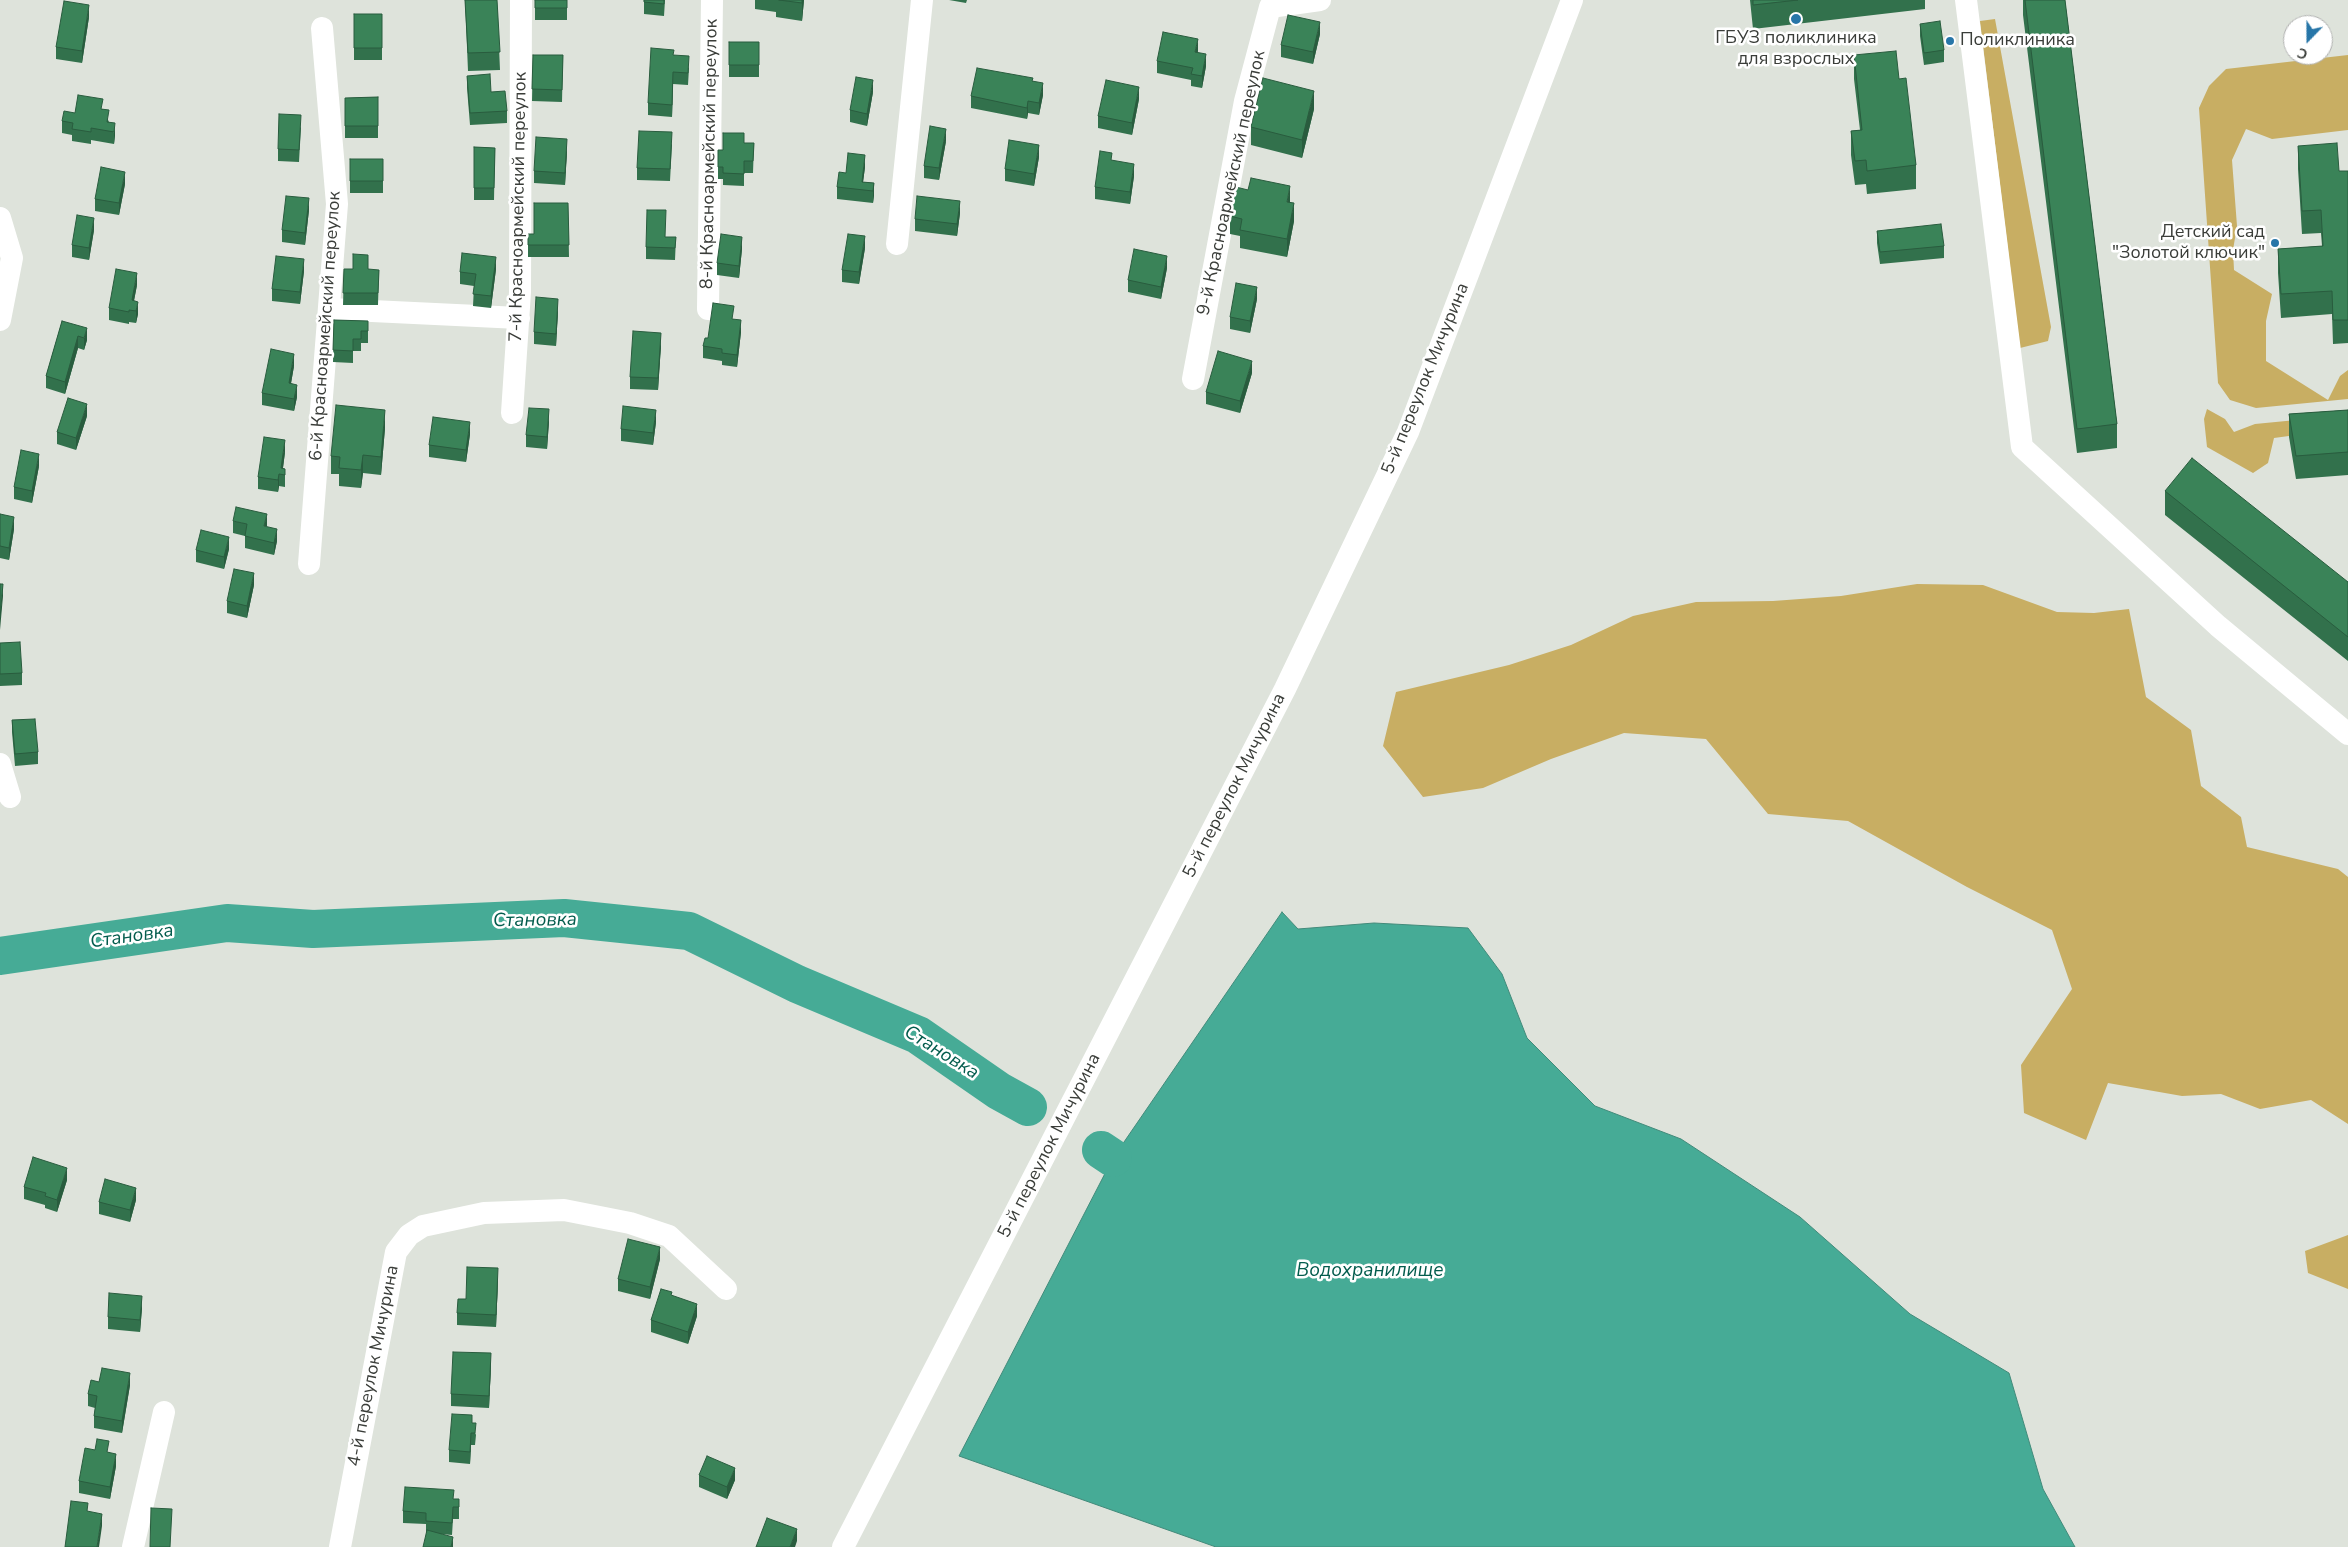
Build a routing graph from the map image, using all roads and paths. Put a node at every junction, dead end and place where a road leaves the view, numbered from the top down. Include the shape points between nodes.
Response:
1 (522, 0) edge
2 (712, 0) edge
3 (922, 0) edge
4 (1320, 0) edge
5 (1572, 0) edge
6 (1966, 0) edge
7 (322, 28) dead end
8 (0, 218) edge
9 (897, 244) dead end
10 (330, 309) junction
11 (708, 309) dead end
12 (519, 318) junction
13 (0, 320) edge
14 (1193, 379) dead end
15 (512, 413) dead end
16 (309, 564) dead end
17 (2348, 734) edge
18 (0, 764) edge
19 (10, 797) dead end
20 (726, 1290) dead end
21 (164, 1412) dead end
22 (133, 1547) edge
23 (340, 1547) edge
24 (843, 1547) edge

1 - 12 street, 7-й Красноармейский переулок
2 - 11 street, 8-й Красноармейский переулок
3 - 9 street
4 - 14 street, 9-й Красноармейский переулок via 1270,7 1245,101
5 - 24 street, 5-й переулок Мичурина via 1408,432 1285,689
6 - 17 street via 2022,446 2218,626
7 - 10 street, 6-й Красноармейский переулок via 337,204
8 - 13 street via 12,258
10 - 12 street
10 - 16 street, 6-й Красноармейский переулок
12 - 15 street, 7-й Красноармейский переулок
18 - 19 street
20 - 23 street, 4-й переулок Мичурина via 670,1236 630,1222 564,1210 484,1213 423,1226 409,1235 396,1252
21 - 22 street

